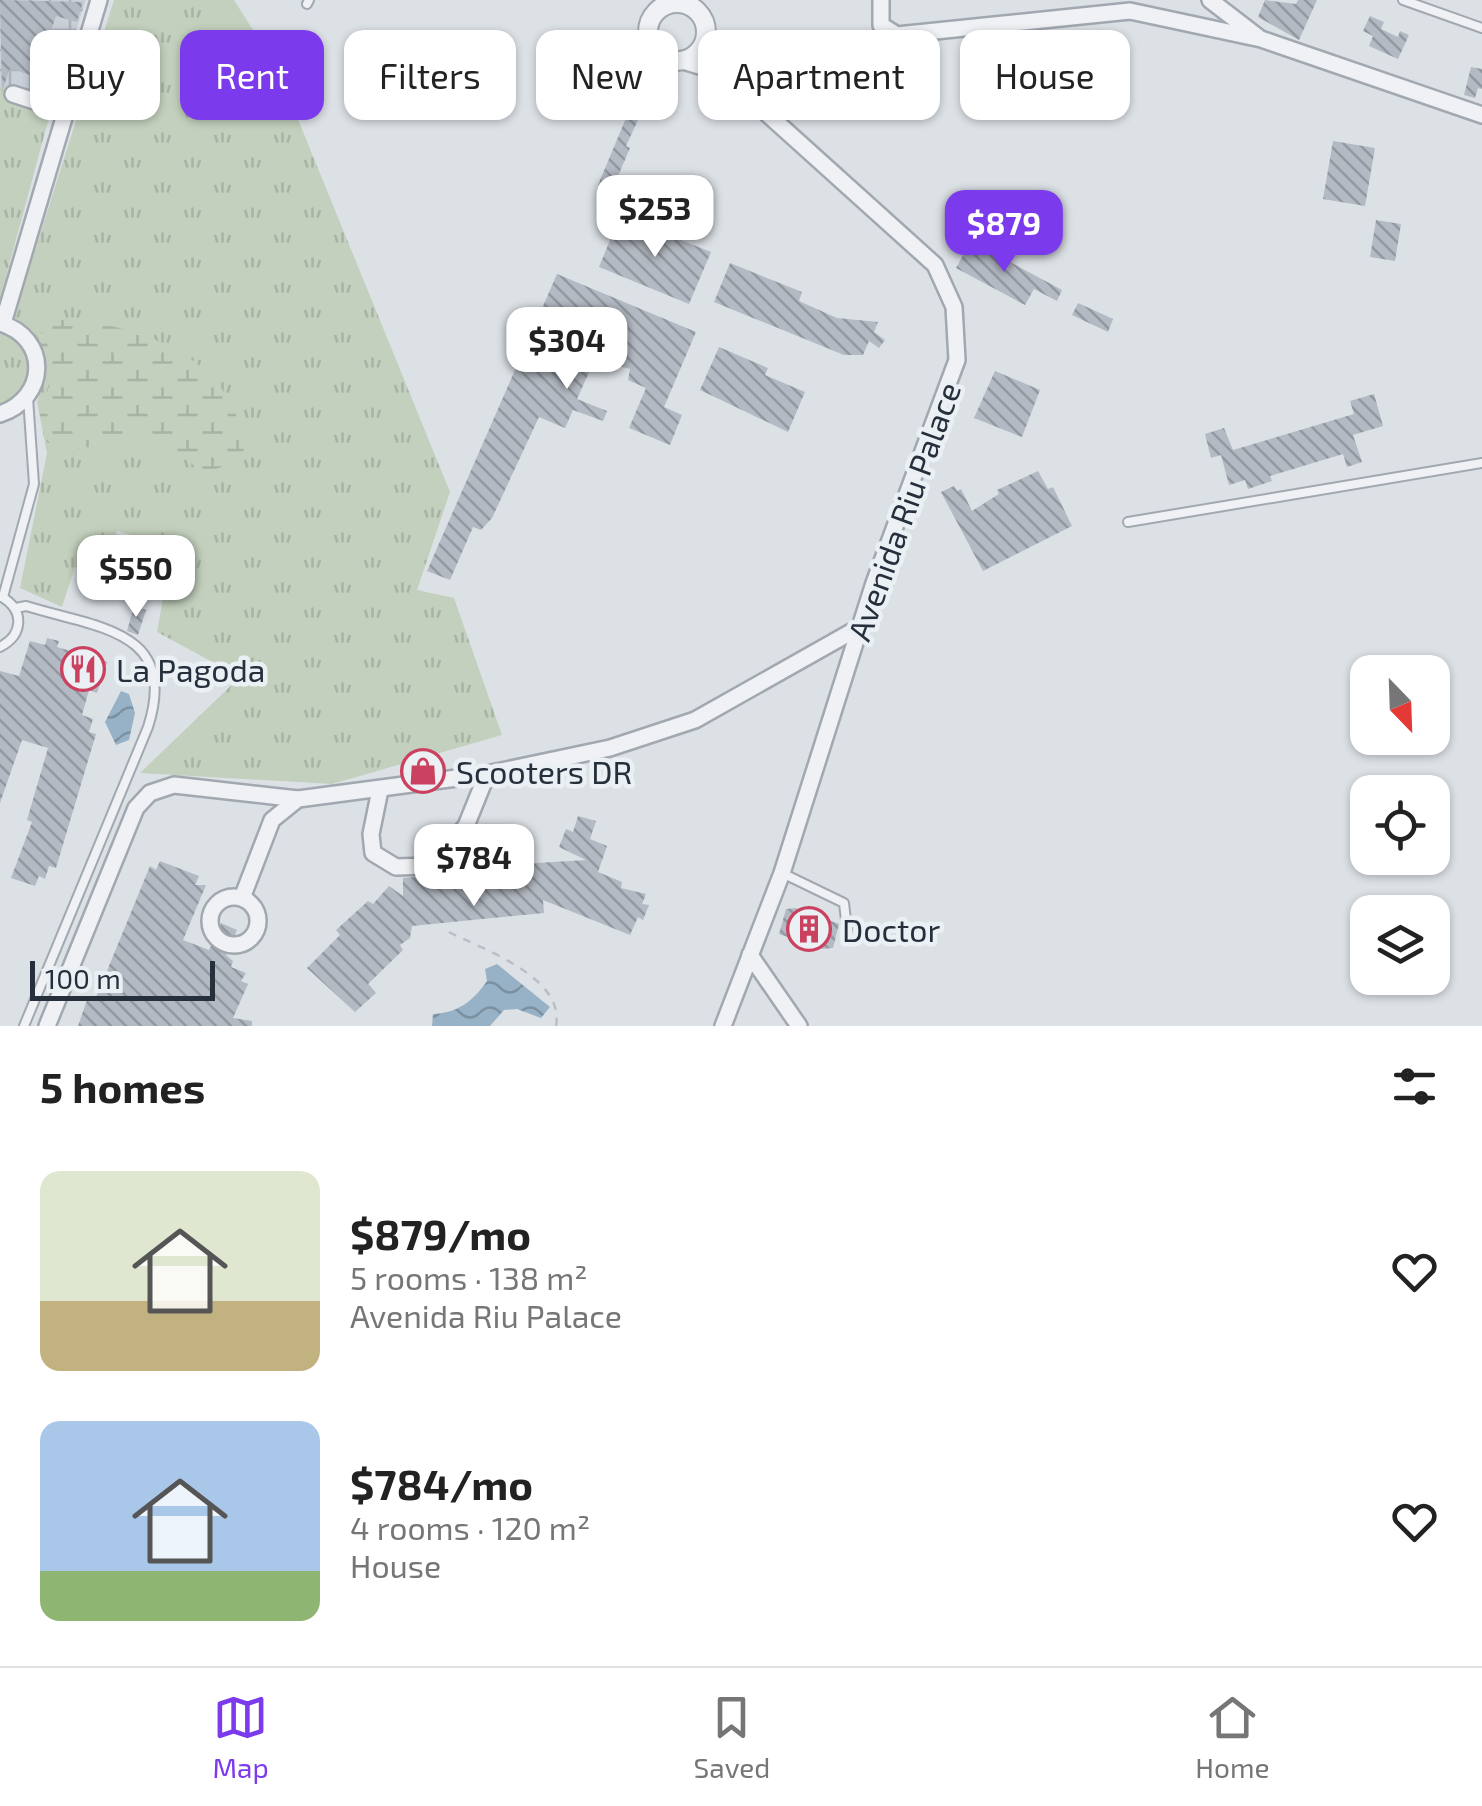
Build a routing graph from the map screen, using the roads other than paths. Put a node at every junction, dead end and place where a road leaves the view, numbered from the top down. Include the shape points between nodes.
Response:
1 (99, 0) edge
2 (881, 0) edge
3 (1210, 0) edge
4 (1403, 0) edge
5 (687, 2) edge
6 (1482, 28) edge
7 (90, 30) edge
8 (705, 30) edge
9 (1261, 39) junction
10 (698, 51) edge
11 (683, 61) junction
12 (698, 66) edge
13 (13, 94) dead end
14 (30, 100) edge
15 (1482, 115) edge
16 (64, 120) edge
17 (774, 120) edge
18 (1, 323) edge
19 (28, 398) junction
20 (0, 414) edge
21 (1482, 463) edge
22 (1128, 522) dead end
23 (2, 592) edge
24 (16, 608) junction
25 (860, 628) junction
26 (0, 647) edge
27 (487, 774) junction
28 (380, 790) junction
29 (298, 798) junction
30 (782, 873) junction
31 (242, 898) dead end
32 (847, 929) dead end
33 (750, 955) junction
34 (24, 1026) edge
35 (46, 1026) edge
36 (723, 1026) edge
37 (799, 1026) edge

1 - 7 street
2 - 9 street via 881,25 897,35 1130,12
3 - 9 street
4 - 6 lane
5 - 8 street
5 - 11 street via 658,10 647,36 656,54
9 - 15 street
10 - 11 street
11 - 12 street, Avenida Riu Palace
13 - 14 street
16 - 18 street
17 - 25 street, Avenida Riu Palace via 934,265 954,307 957,360
18 - 19 street via 34,347 38,373
19 - 20 street
19 - 23 lane via 34,484
21 - 22 lane
23 - 24 lane
24 - 26 lane via 16,633
24 - 34 lane via 118,634 142,650 157,683 148,728
25 - 27 street via 695,720 610,748
25 - 30 street, Avenida Riu Palace
27 - 28 street
27 - 28 street via 466,826 429,866 396,867 373,853
28 - 29 street
29 - 31 street via 272,820
29 - 35 street via 174,786 150,793 136,808
30 - 32 lane via 844,904
30 - 33 street, Avenida Riu Palace
33 - 36 street, Avenida Riu Palace
33 - 37 street

